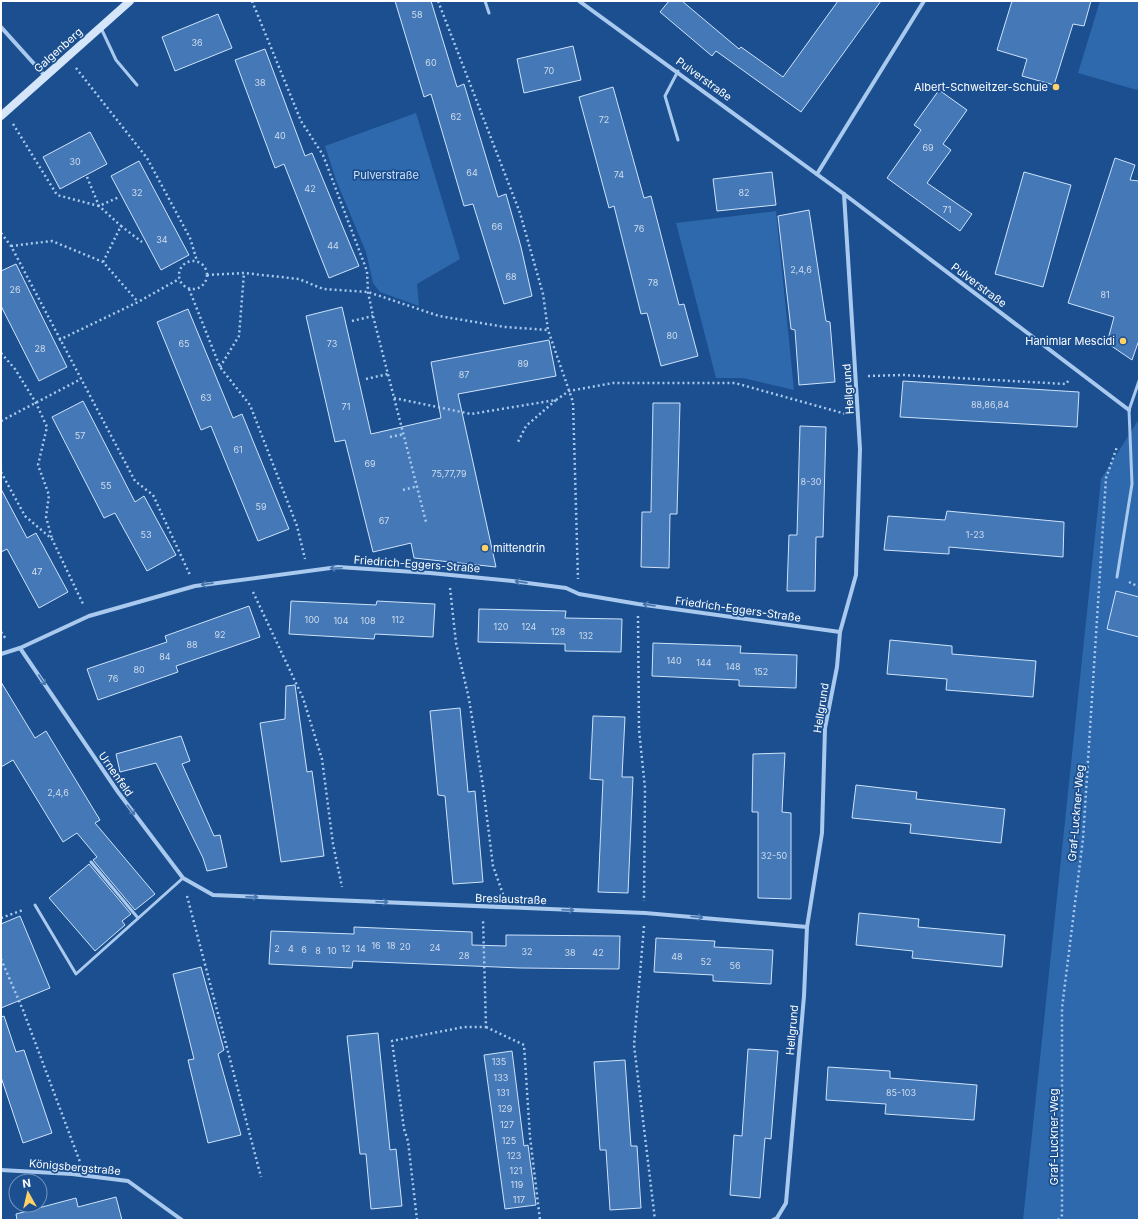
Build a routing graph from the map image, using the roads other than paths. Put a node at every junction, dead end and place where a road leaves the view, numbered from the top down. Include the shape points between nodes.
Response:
1 (130, 1) edge
2 (485, 1) edge
3 (579, 1) edge
4 (924, 1) edge
5 (489, 13) dead end
6 (101, 26) junction
7 (1, 27) edge
8 (678, 71) junction
9 (45, 76) junction
10 (137, 85) dead end
11 (3, 114) edge
12 (678, 140) dead end
13 (817, 174) junction
14 (844, 194) junction
15 (1139, 381) edge
16 (1129, 410) junction
17 (1117, 577) dead end
18 (840, 632) junction
19 (20, 648) junction
20 (1, 654) edge
21 (91, 862) dead end
22 (183, 878) junction
23 (213, 895) joint
24 (35, 904) road end
25 (138, 918) junction
26 (807, 927) junction
27 (1, 1170) edge
28 (182, 1220) edge
29 (773, 1220) edge

1 - 6 street, Galgenberg
2 - 5 lane
3 - 8 street, Pulverstraße
4 - 13 street
6 - 9 street, Galgenberg
6 - 10 lane via 116,60
7 - 9 street
8 - 12 lane via 664,96
8 - 13 street, Pulverstraße
9 - 11 street, Galgenberg
13 - 14 street, Pulverstraße
14 - 16 street, Pulverstraße
14 - 18 street, Hellgrund via 860,449 856,575
15 - 16 lane
16 - 17 lane via 1132,484
18 -> 19 street, Friedrich-Eggers-Straße via 638,604 579,594 566,588 449,574 338,567 195,586 89,616
18 - 26 street, Hellgrund via 837,667 825,728 822,833
19 - 20 street, Friedrich-Eggers-Straße
19 -> 22 street, Urnenfeld via 118,792
21 - 25 lane
22 - 23 street, Urnenfeld
22 - 25 lane
23 -> 26 street, Breslaustraße via 645,913
24 - 25 lane via 76,974
26 - 29 street, Hellgrund via 804,996 786,1203
27 - 28 street, Königsbergstraße via 85,1175 128,1181

